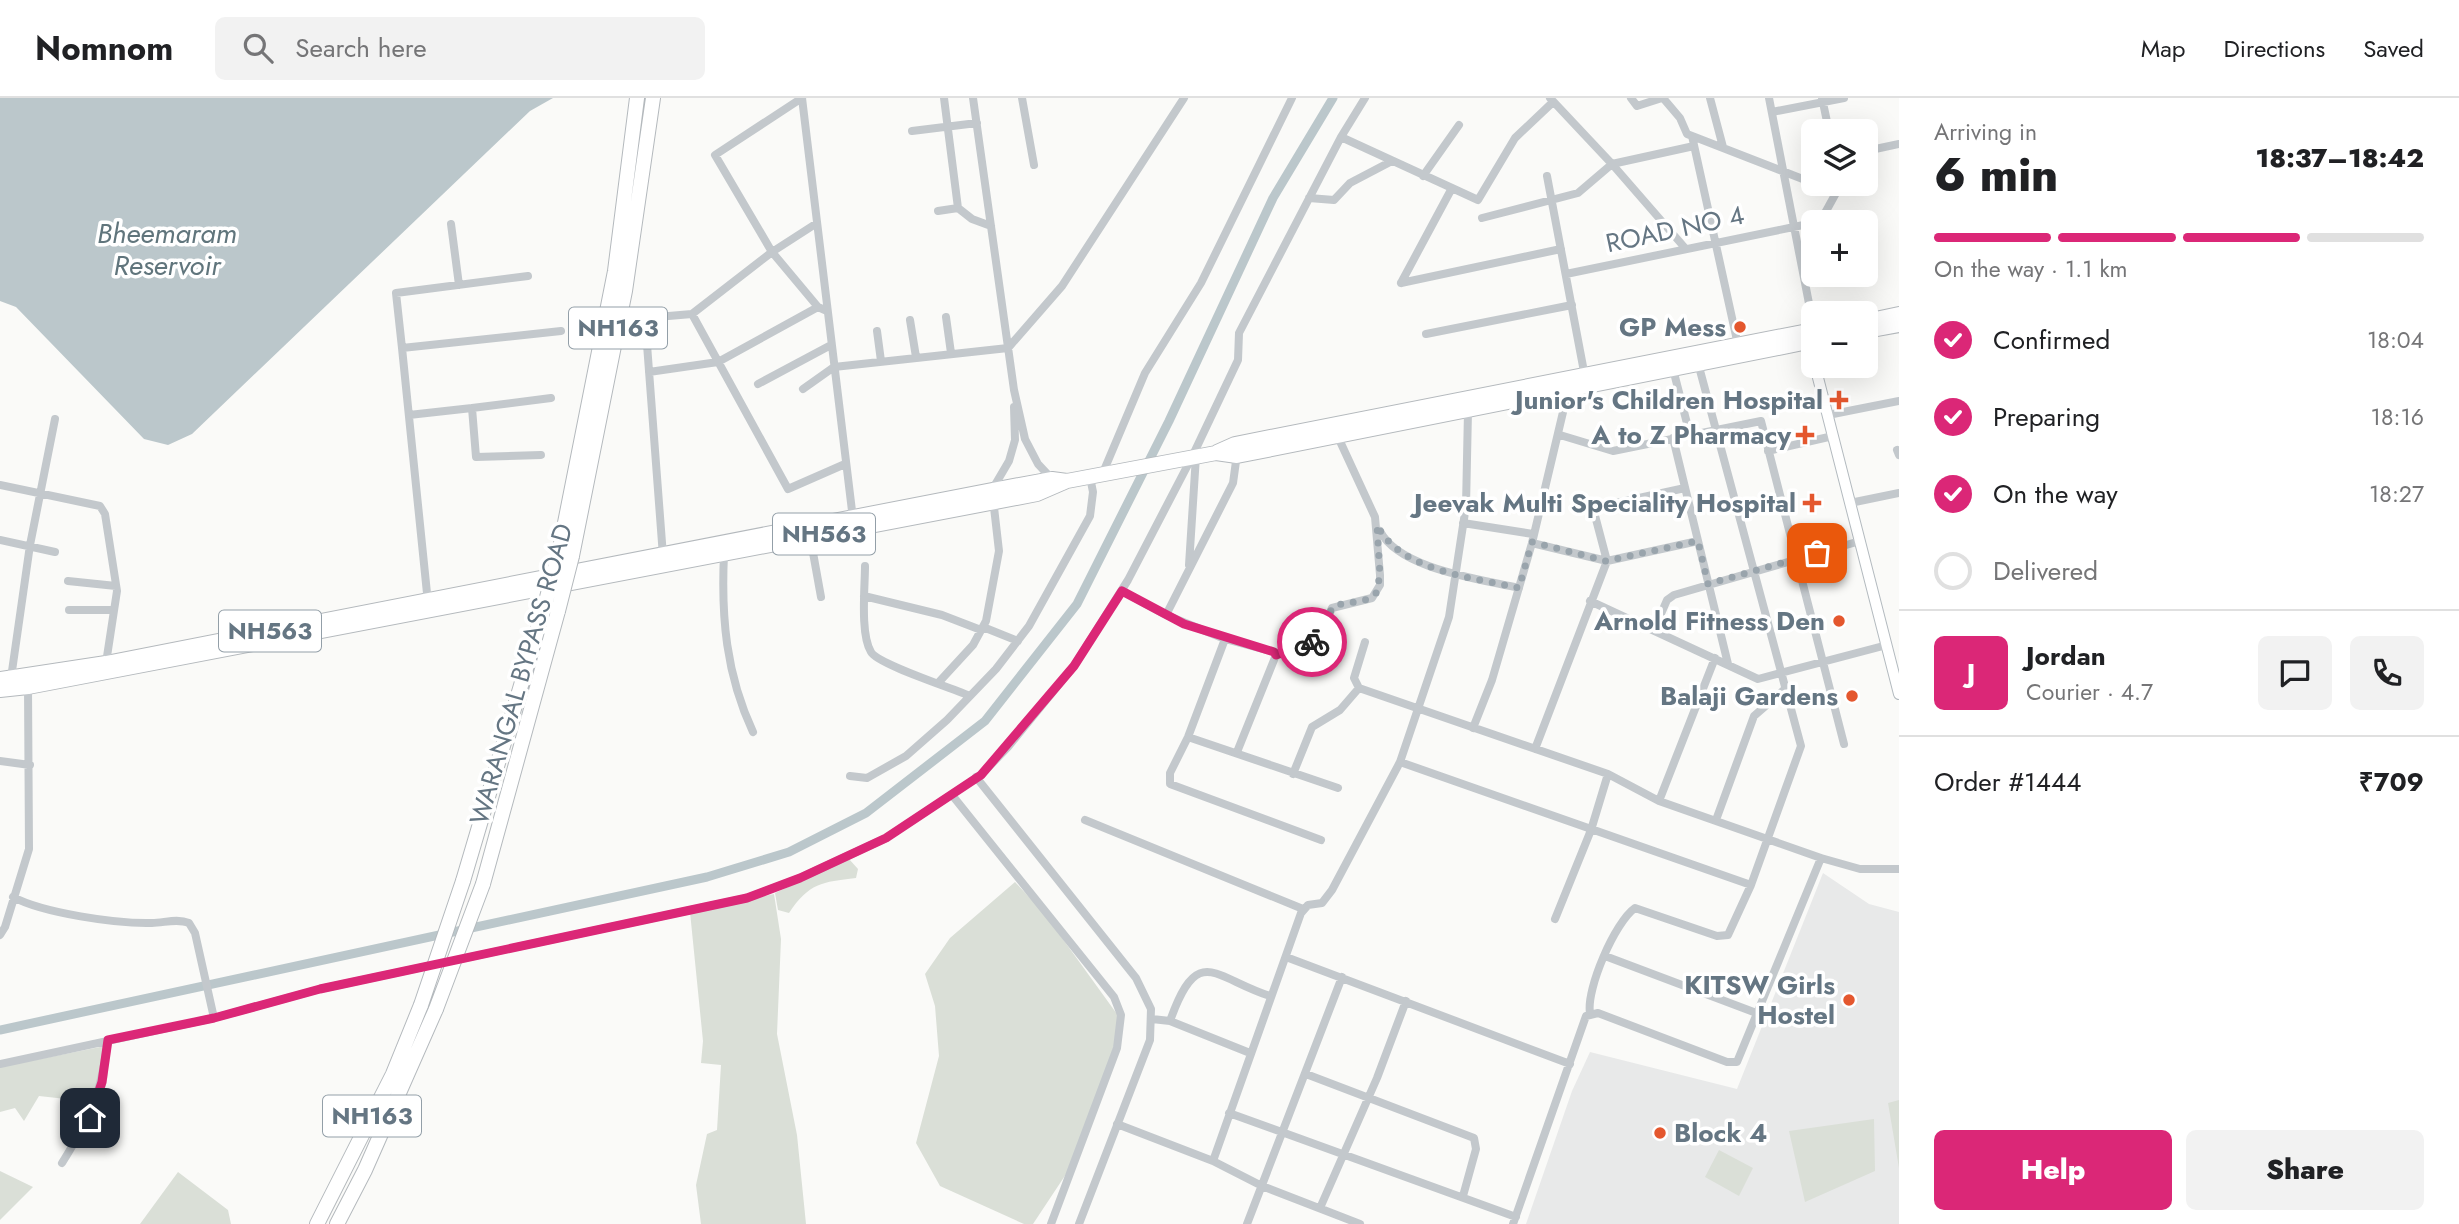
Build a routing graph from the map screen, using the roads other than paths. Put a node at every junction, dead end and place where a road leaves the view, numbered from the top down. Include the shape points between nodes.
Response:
1 (637, 98) edge
2 (653, 98) edge
3 (802, 98) edge
4 (944, 98) edge
5 (973, 98) edge
6 (1022, 98) edge
7 (1182, 98) edge
8 (1292, 98) edge
9 (1365, 98) edge
10 (1631, 98) edge
11 (1662, 98) edge
12 (1710, 98) edge
13 (1769, 98) edge
14 (1844, 98) edge
15 (1551, 100) edge
16 (1823, 100) edge
17 (1772, 111) junction
18 (1827, 119) edge
19 (977, 123) junction
20 (1459, 125) dead end
21 (948, 126) junction
22 (912, 131) dead end
23 (1692, 136) junction
24 (1341, 137) junction
25 (1899, 144) edge
26 (1694, 146) junction
27 (1723, 147) junction
28 (1878, 148) edge
29 (1392, 161) junction
30 (1612, 164) junction
31 (1034, 165) dead end
32 (1784, 170) junction
33 (1423, 176) junction
34 (1547, 176) dead end
35 (1801, 177) edge
36 (1452, 188) junction
37 (1309, 198) junction
38 (1551, 199) junction
39 (958, 208) junction
40 (938, 211) dead end
41 (1482, 218) dead end
42 (817, 223) junction
43 (452, 224) dead end
44 (1801, 224) edge
45 (1793, 225) junction
46 (991, 226) junction
47 (1717, 241) junction
48 (1685, 248) junction
49 (1561, 249) junction
50 (772, 252) junction
51 (1801, 264) edge
52 (1566, 274) junction
53 (528, 276) dead end
54 (459, 285) junction
55 (1572, 305) junction
56 (823, 309) junction
57 (692, 314) junction
58 (1899, 314) edge
59 (946, 317) dead end
60 (1878, 318) edge
61 (910, 320) dead end
62 (1899, 325) edge
63 (1878, 329) edge
64 (561, 331) dead end
65 (877, 331) dead end
66 (1426, 334) dead end
67 (1801, 336) edge
68 (1801, 337) edge
69 (831, 345) junction
70 (1738, 345) junction
71 (402, 348) junction
72 (1008, 348) junction
73 (951, 353) junction
74 (916, 357) junction
75 (881, 361) junction
76 (718, 362) junction
77 (1698, 363) junction
78 (834, 367) junction
79 (1673, 369) junction
80 (649, 372) junction
81 (1585, 377) junction
82 (1818, 378) edge
83 (758, 384) dead end
84 (803, 389) dead end
85 (1014, 390) junction
86 (1568, 391) junction
87 (551, 398) dead end
88 (1899, 401) edge
89 (472, 408) junction
90 (1468, 411) junction
91 (409, 415) junction
92 (1828, 415) junction
93 (55, 419) dead end
94 (1717, 430) junction
95 (1560, 435) junction
96 (1690, 435) junction
97 (1833, 436) junction
98 (1338, 437) junction
99 (1673, 438) junction
100 (1236, 450) junction
101 (1768, 451) junction
102 (541, 454) dead end
103 (1192, 457) junction
104 (845, 464) junction
105 (1102, 475) junction
106 (1052, 479) junction
107 (1067, 481) junction
108 (0, 485) edge
109 (1685, 488) junction
110 (41, 492) junction
111 (1899, 493) edge
112 (993, 496) junction
113 (1850, 503) junction
114 (853, 523) junction
115 (1463, 523) junction
116 (1377, 525) junction
117 (810, 536) junction
118 (1532, 538) junction
119 (0, 540) edge
120 (1698, 541) junction
121 (1860, 541) junction
122 (30, 545) junction
123 (55, 552) dead end
124 (566, 554) junction
125 (724, 554) junction
126 (663, 556) junction
127 (1796, 559) junction
128 (1606, 561) junction
129 (865, 566) dead end
130 (1189, 568) junction
131 (1754, 571) junction
132 (1453, 572) junction
133 (68, 581) dead end
134 (1708, 584) junction
135 (116, 586) junction
136 (1519, 588) junction
137 (1122, 591) junction
138 (864, 596) junction
139 (821, 597) dead end
140 (1590, 601) junction
141 (428, 606) junction
142 (69, 610) dead end
143 (114, 610) junction
144 (1166, 615) junction
145 (982, 628) junction
146 (1654, 630) junction
147 (1225, 639) junction
148 (1018, 640) junction
149 (1365, 642) dead end
150 (1887, 645) junction
151 (1276, 655) junction
152 (1714, 658) junction
153 (1823, 662) junction
154 (107, 663) junction
155 (1728, 664) junction
156 (1781, 673) junction
157 (6, 678) edge
158 (939, 682) junction
159 (28, 687) junction
160 (1359, 688) junction
161 (0, 690) edge
162 (1785, 690) junction
163 (1899, 694) edge
164 (970, 696) junction
165 (1419, 707) junction
166 (1473, 728) junction
167 (753, 732) dead end
168 (1188, 737) junction
169 (1844, 744) dead end
170 (1535, 748) junction
171 (1237, 752) junction
172 (0, 761) edge
173 (1400, 762) junction
174 (30, 765) junction
175 (1293, 774) junction
176 (1608, 774) junction
177 (850, 776) dead end
178 (976, 777) junction
179 (1338, 788) dead end
180 (952, 796) junction
181 (1659, 800) junction
182 (1085, 820) dead end
183 (1716, 820) junction
184 (1591, 830) junction
185 (1767, 839) junction
186 (1321, 841) dead end
187 (1821, 859) junction
188 (1899, 869) edge
189 (1751, 885) junction
190 (13, 897) junction
191 (1303, 909) junction
192 (1555, 919) dead end
193 (0, 935) edge
194 (1605, 956) junction
195 (1286, 957) junction
196 (1342, 977) junction
197 (1270, 996) junction
198 (1406, 1001) junction
199 (1590, 1013) junction
200 (1759, 1014) junction
201 (214, 1018) junction
202 (1152, 1018) junction
203 (1170, 1021) junction
204 (108, 1040) junction
205 (1250, 1053) junction
206 (0, 1064) edge
207 (1570, 1064) junction
208 (1306, 1074) junction
209 (1368, 1097) junction
210 (1229, 1112) junction
211 (1117, 1124) junction
212 (1283, 1130) junction
213 (1343, 1153) junction
214 (1213, 1161) junction
215 (62, 1163) dead end
216 (1262, 1186) junction
217 (1462, 1196) junction
218 (1320, 1209) junction
219 (1514, 1221) edge
220 (317, 1224) edge
221 (337, 1224) edge
222 (1051, 1224) edge
223 (1079, 1224) edge
224 (1247, 1224) edge
225 (1360, 1224) edge

1 - 124 highway, WARANGAL BYPASS ROAD / NH163 via 615,271
2 - 124 highway, WARANGAL BYPASS ROAD / NH163 via 625,291
3 - 42 street
3 - 50 street via 715,155
4 - 21 street
5 - 19 street
6 - 31 street
7 - 72 street via 1062,286
8 - 105 street via 1201,283 1145,373
9 - 24 street
10 - 11 street via 1642,106
11 - 23 street
12 - 27 street
13 - 17 street
14 - 16 street
15 - 30 street
15 - 36 street via 1515,138 1478,200
16 - 17 street
16 - 18 street
17 - 32 street
19 - 21 street
19 - 46 street
20 - 33 street
21 - 22 street
21 - 39 street
23 - 26 street
23 - 27 street
24 - 29 street
24 - 37 street
25 - 28 street
26 - 30 street
26 - 47 street
27 - 32 street
29 - 33 street
29 - 37 street via 1350,183 1334,200
30 - 38 street via 1578,193
30 - 48 street
32 - 35 street
32 - 45 street
33 - 36 street
34 - 38 street
36 - 49 street via 1401,283
37 - 103 street via 1239,333 1238,360
38 - 41 street
38 - 49 street
39 - 40 street
39 - 46 street
42 - 50 street
42 - 56 street
43 - 54 street
44 - 45 street, ROAD NO 4
45 - 47 street, ROAD NO 4
45 - 51 street
46 - 72 street
47 - 48 street, ROAD NO 4
47 - 70 street
48 - 52 street, ROAD NO 4
49 - 52 street
50 - 56 street
50 - 57 street
52 - 55 street
53 - 54 street
54 - 71 street via 396,293
55 - 66 street
55 - 81 street
56 - 69 street
56 - 76 street
57 - 76 street
57 - 80 street via 645,318
58 - 60 highway
59 - 73 street
61 - 74 street
62 - 63 highway
64 - 71 street
65 - 75 street
67 - 70 highway, NH563
68 - 77 highway, NH563
69 - 78 street
69 - 83 street
70 - 81 highway, NH563
71 - 91 street
72 - 73 street
72 - 85 street
73 - 74 street
74 - 75 street
75 - 78 street
76 - 80 street
76 - 104 street via 788,489
77 - 79 highway, NH563
77 - 94 street
78 - 84 street
78 - 104 street
79 - 86 highway, NH563
79 - 96 street
80 - 126 street
81 - 100 highway, NH563
82 - 92 street
85 - 106 street via 1025,439
85 - 112 street via 1015,440
86 - 90 highway, NH563
86 - 95 street
87 - 89 street
88 - 92 street
89 - 91 street
89 - 102 street via 476,457
90 - 98 highway, NH563
90 - 115 street
91 - 141 street
92 - 97 street
93 - 110 street
94 - 96 street
94 - 101 street via 1761,421
94 - 131 street
95 - 99 street via 1613,450
95 - 118 street
96 - 99 street
97 - 101 street
97 - 113 street
98 - 100 highway, NH563
98 - 116 street
99 - 109 street
100 - 103 highway, NH563
100 - 130 street via 1233,483
101 - 127 street
103 - 105 highway, NH563
103 - 130 street
103 - 137 street
104 - 114 street
105 - 107 highway, NH563
105 - 148 street via 1093,492 1090,516
106 - 107 highway, NH563
106 - 112 highway, NH563
107 - 112 highway, NH563 via 1037,494
108 - 110 street
109 - 120 street
109 - 128 street via 1593,508
110 - 122 street
110 - 135 street via 100,506
111 - 113 street
112 - 114 highway, NH563
112 - 145 street via 999,551
113 - 121 street
114 - 117 highway, NH563
114 - 126 highway, NH563
115 - 118 street
115 - 132 street
116 - 132 street via 1397,551
116 - 151 street via 1380,575 1376,593 1364,601 1336,605 1317,640
117 - 125 highway, NH563
117 - 139 street
118 - 128 street
118 - 136 street
119 - 122 street
120 - 128 street
120 - 134 street
121 - 127 street
121 - 150 street
122 - 123 street
122 - 157 street
124 - 220 highway, WARANGAL BYPASS ROAD / NH163, bridge via 546,601 421,1005 393,1074
124 - 221 highway, WARANGAL BYPASS ROAD / NH163, bridge via 558,611 484,884 436,1009
125 - 141 highway, NH563
125 - 167 street via 722,621 738,699
126 - 141 highway, NH563 via 581,568
127 - 131 street
127 - 153 street
128 - 140 street
129 - 138 street
130 - 144 street
131 - 134 street
131 - 156 street
132 - 136 street
132 - 165 street via 1449,617
133 - 135 street
134 - 146 street via 1667,600
134 - 155 street
135 - 143 street
136 - 166 street
137 - 144 street
137 - 178 street via 1074,666 1008,747
138 - 145 street
138 - 158 street via 866,641 871,653 890,665
140 - 146 street
140 - 170 street
141 - 154 highway, NH563
141 - 159 highway, NH563
142 - 143 street
143 - 154 street
144 - 147 street
145 - 148 street
145 - 158 street via 973,645
146 - 152 street
147 - 151 street
147 - 168 street
148 - 164 street
149 - 160 street via 1353,678
150 - 153 street
150 - 163 street
151 - 171 street
152 - 155 street
152 - 181 street
153 - 156 street
153 - 169 street
154 - 157 highway, NH563
155 - 156 street via 1758,678
156 - 162 street
158 - 164 street
159 - 161 highway, NH563
159 - 174 street
160 - 165 street
160 - 175 street via 1340,710 1311,727
162 - 183 street via 1754,716
162 - 185 street via 1801,746
164 - 177 street via 906,755 867,778
165 - 166 street
165 - 173 street
166 - 170 street
168 - 171 street
168 - 186 street via 1170,773 1173,786
170 - 176 street
171 - 175 street
172 - 174 street
173 - 184 street
173 - 191 street via 1326,900
174 - 190 street via 29,849
175 - 179 street
176 - 181 street
176 - 184 street
178 - 180 street
178 - 202 street via 1123,957 1147,997
180 - 201 street via 886,838 747,898 320,989
180 - 222 street via 1107,988 1121,1015 1117,1048
181 - 183 street
182 - 191 street
183 - 185 street
184 - 189 street
184 - 192 street
185 - 187 street
185 - 189 street
187 - 188 street via 1860,869
187 - 200 street
189 - 194 street via 1726,937 1635,908
190 - 193 street
190 - 201 street via 61,913 152,923 184,921 195,933
191 - 195 street
194 - 199 street via 1592,982
194 - 200 street
195 - 196 street
195 - 197 street
196 - 198 street
196 - 208 street
197 - 203 street via 1215,971 1204,971 1185,987
197 - 205 street
198 - 207 street
198 - 209 street
199 - 200 street via 1731,1063 1741,1059
199 - 207 street
201 - 204 street
202 - 203 street
202 - 211 street via 1150,1040
203 - 205 street
204 - 206 street
204 - 215 street via 102,1082 90,1118
205 - 210 street
207 - 219 street
208 - 209 street
208 - 212 street
209 - 213 street
209 - 217 street via 1474,1138 1476,1149
210 - 212 street
210 - 214 street
211 - 214 street
211 - 223 street
212 - 213 street
212 - 216 street
213 - 217 street
213 - 218 street
214 - 216 street
216 - 218 street
216 - 224 street
217 - 219 street
218 - 225 street

